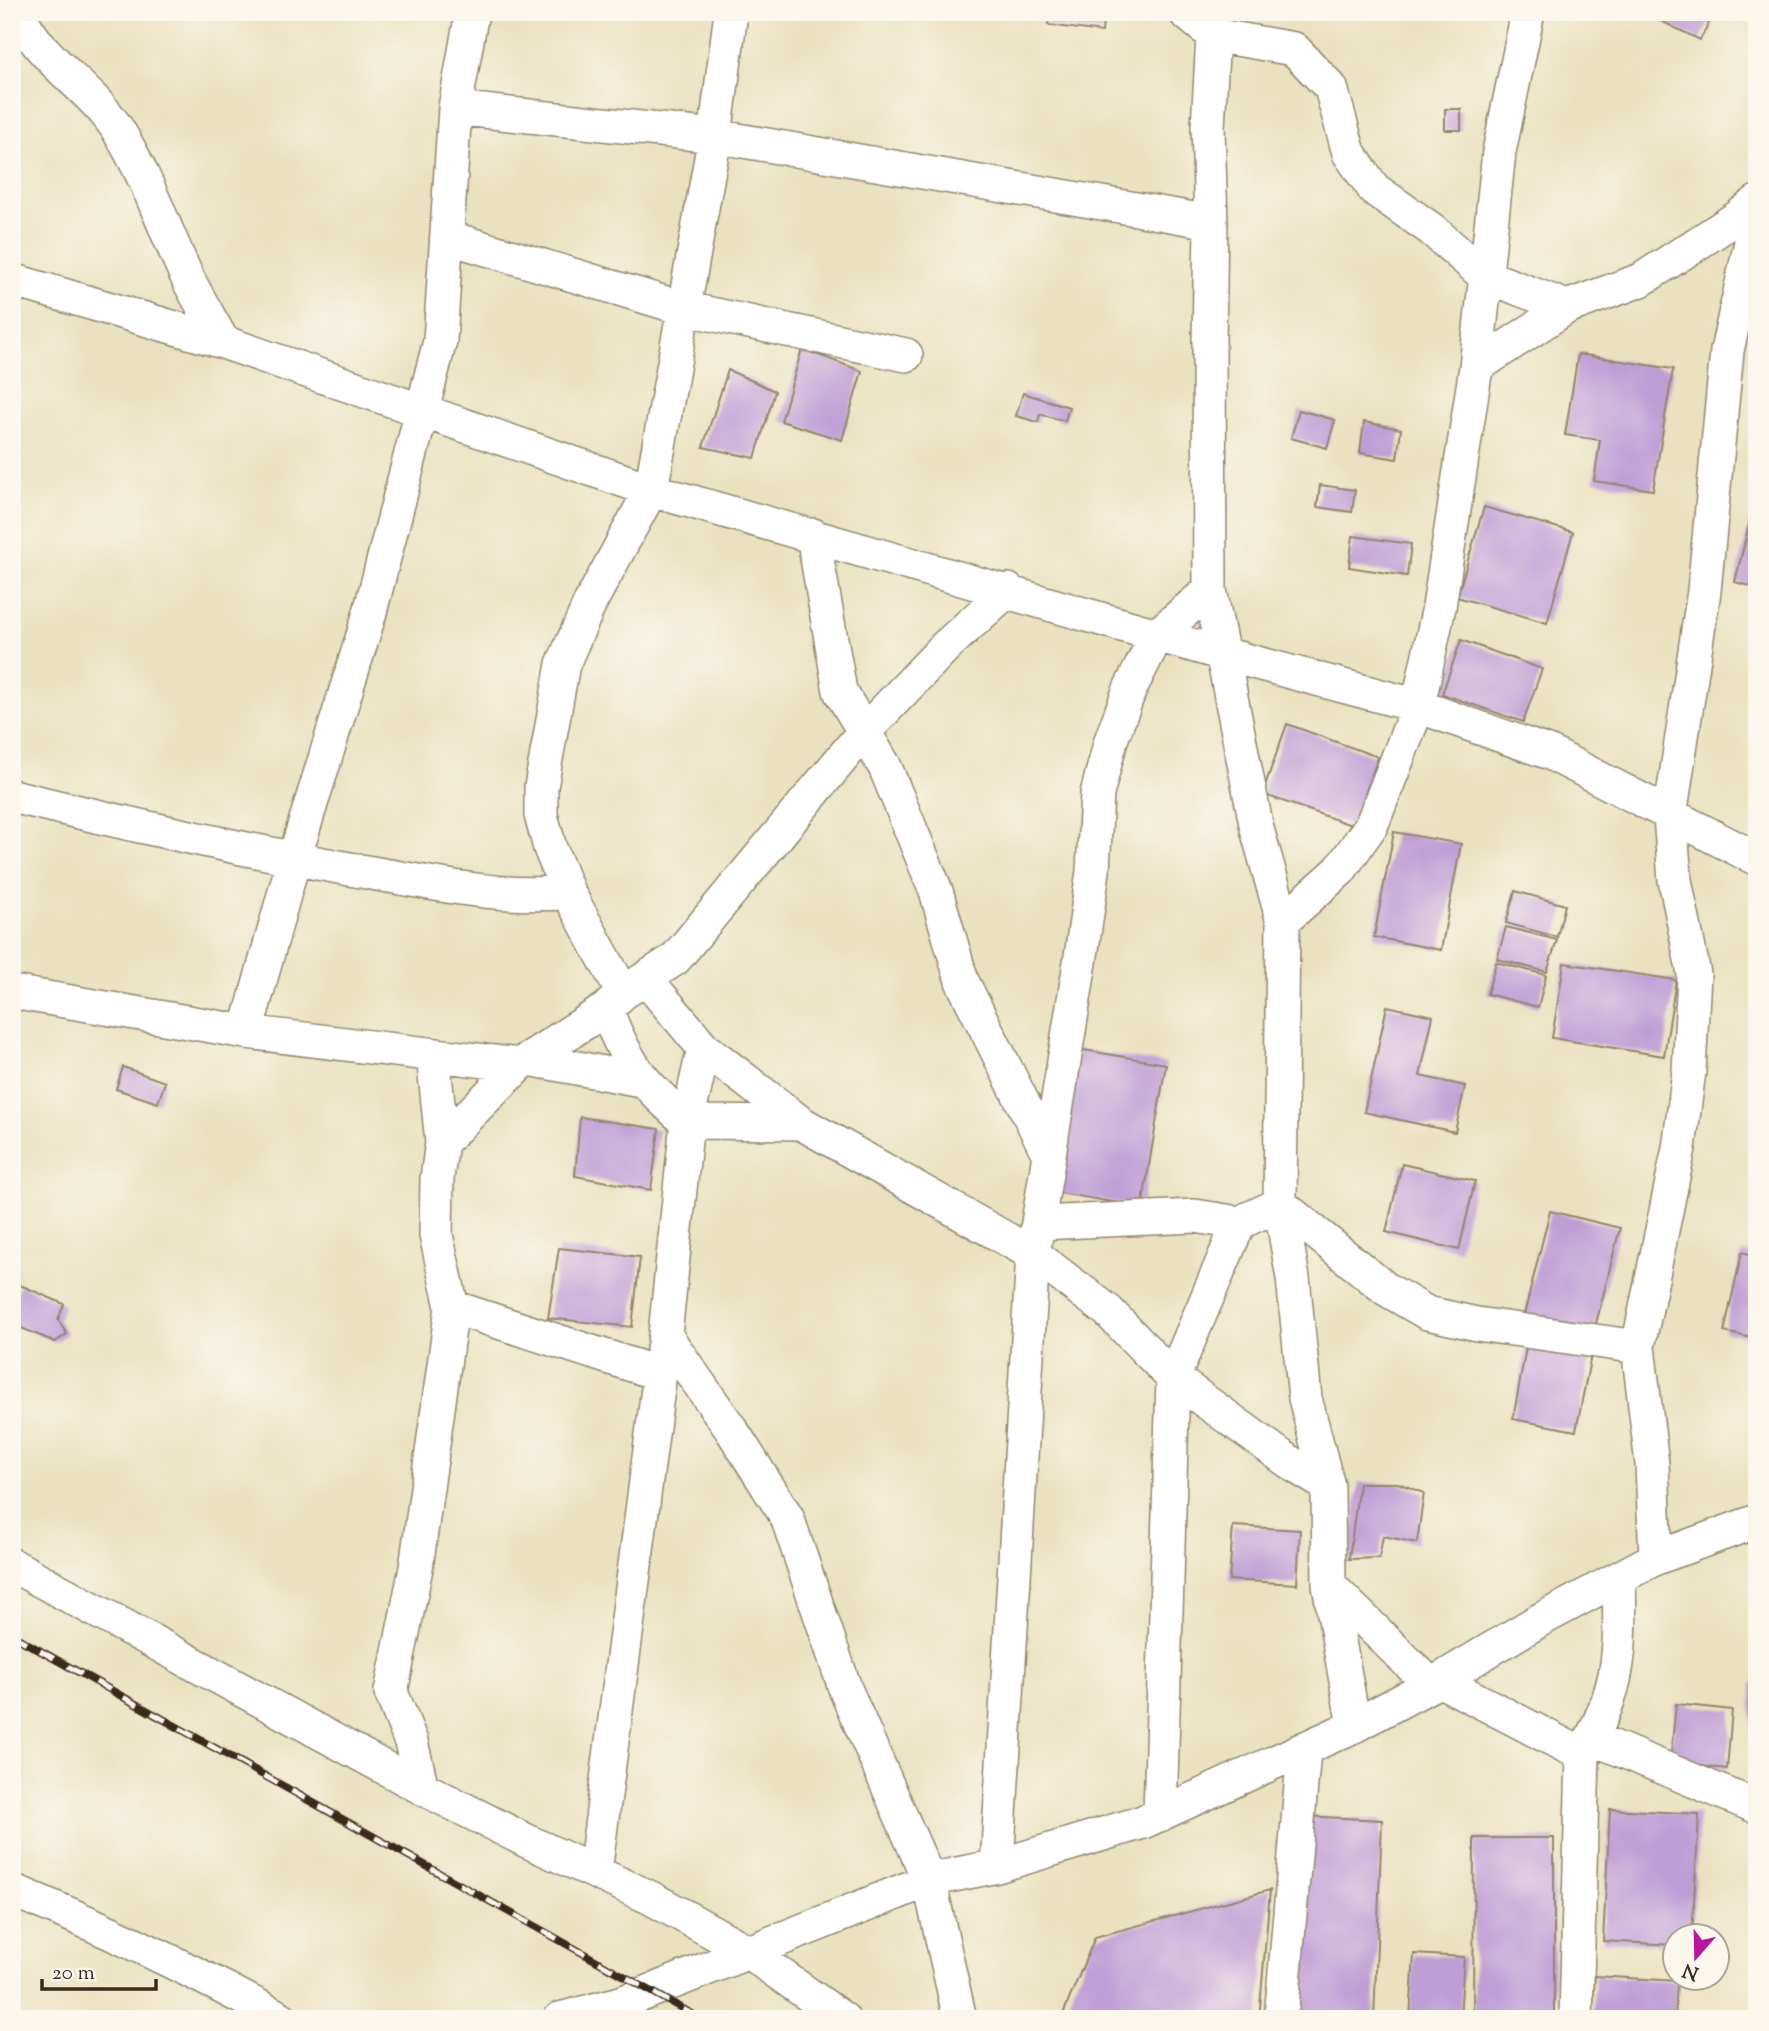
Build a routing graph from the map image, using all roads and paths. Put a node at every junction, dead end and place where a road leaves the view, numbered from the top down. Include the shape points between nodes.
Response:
1 (18, 12) edge
2 (472, 12) edge
3 (732, 12) edge
4 (1185, 12) edge
5 (1528, 12) edge
6 (1213, 35) junction
7 (455, 108) junction
8 (715, 135) junction
9 (1757, 202) edge
10 (1757, 215) edge
11 (1212, 222) junction
12 (447, 237) junction
13 (1485, 276) junction
14 (12, 280) edge
15 (1567, 307) junction
16 (682, 308) junction
17 (223, 342) junction
18 (906, 355) dead end
19 (1476, 367) junction
20 (423, 411) junction
21 (652, 490) junction
22 (813, 535) junction
23 (1008, 590) junction
24 (1210, 590) junction
25 (1157, 635) junction
26 (1223, 654) junction
27 (1418, 706) junction
28 (863, 733) junction
29 (12, 796) edge
30 (1670, 816) junction
31 (294, 859) junction
32 (1757, 859) edge
33 (568, 892) junction
34 (1283, 921) junction
35 (12, 992) edge
36 (625, 994) junction
37 (246, 1032) junction
38 (704, 1048) junction
39 (433, 1055) junction
40 (524, 1062) junction
41 (641, 1080) junction
42 (687, 1122) junction
43 (801, 1123) junction
44 (442, 1142) junction
45 (1049, 1155) junction
46 (1280, 1204) junction
47 (1239, 1223) junction
48 (1036, 1238) junction
49 (452, 1307) junction
50 (665, 1335) junction
51 (1638, 1347) junction
52 (660, 1374) junction
53 (1173, 1378) junction
54 (1328, 1486) junction
55 (1757, 1521) edge
56 (1657, 1558) junction
57 (12, 1565) edge
58 (1619, 1578) junction
59 (1329, 1585) junction
60 (1435, 1682) junction
61 (1354, 1726) junction
62 (1588, 1747) junction
63 (1304, 1750) junction
64 (422, 1788) junction
65 (1757, 1807) edge
66 (1160, 1815) junction
67 (997, 1866) junction
68 (595, 1872) junction
69 (929, 1880) junction
70 (12, 1891) edge
71 (747, 1951) junction
72 (635, 2011) edge
73 (282, 2019) edge
74 (560, 2019) edge
75 (843, 2019) edge
76 (960, 2019) edge
77 (1281, 2019) edge
78 (1576, 2019) edge

1 - 17 street via 26,30 97,102 117,129
2 - 7 street
3 - 8 street
4 - 6 street
5 - 13 street via 1499,152
6 - 11 street via 1208,127
6 - 13 street via 1294,49 1331,88 1349,153 1374,188 1432,229
7 - 8 street
7 - 12 street
8 - 11 street
8 - 16 street
9 - 15 street via 1641,280
10 - 30 street via 1727,351 1704,591
11 - 24 street
12 - 16 street
12 - 20 street via 440,341
13 - 15 street
13 - 19 street
14 - 17 street
15 - 19 street
16 - 18 street
16 - 21 street
17 - 20 street
19 - 27 street via 1439,607
20 - 21 street
20 - 31 street via 369,616
21 - 22 street
21 - 33 street via 597,589 563,664 541,787 541,815
22 - 23 street
22 - 28 street via 840,691
23 - 25 street
23 - 28 street via 946,646
24 - 25 street
24 - 26 street
25 - 26 street
25 - 45 street via 1130,689 1097,794 1091,883
26 - 27 street
26 - 34 street via 1257,829
27 - 30 street via 1550,754
27 - 34 street via 1372,824 1340,870
28 - 36 street via 675,959
28 - 45 street via 906,814 936,891 962,981
29 - 31 street
30 - 32 street
30 - 51 street via 1675,880 1694,974 1689,1071 1679,1148
31 - 33 street via 485,892
31 - 37 street
33 - 36 street
34 - 46 street
35 - 37 street
36 - 38 street
36 - 40 street
36 - 41 street via 620,1047
37 - 39 street
38 - 42 street
38 - 43 street
39 - 40 street
39 - 44 street
40 - 41 street
40 - 44 street
41 - 42 street
42 - 43 street
42 - 50 street
43 - 48 street
44 - 49 street via 436,1235
45 - 48 street
46 - 47 street
46 - 51 street via 1386,1289 1427,1313
46 - 54 street via 1305,1398
47 - 48 street via 1195,1216
47 - 53 street
48 - 53 street
48 - 67 street
49 - 52 street
49 - 64 street via 416,1569 391,1692 411,1742
50 - 52 street
50 - 69 street via 786,1517 845,1692
51 - 56 street
52 - 68 street
53 - 54 street
53 - 66 street
54 - 59 street
55 - 56 street
56 - 58 street
57 - 64 street
58 - 60 street
58 - 62 street via 1621,1644 1616,1682
59 - 60 street
59 - 61 street
60 - 61 street
60 - 62 street
61 - 63 street
62 - 65 street
62 - 78 street
63 - 66 street
63 - 77 street
64 - 68 street
66 - 67 street
67 - 69 street
68 - 71 street
69 - 71 street
69 - 76 street
70 - 73 street via 115,1933
71 - 72 street
71 - 75 street
72 - 74 street

